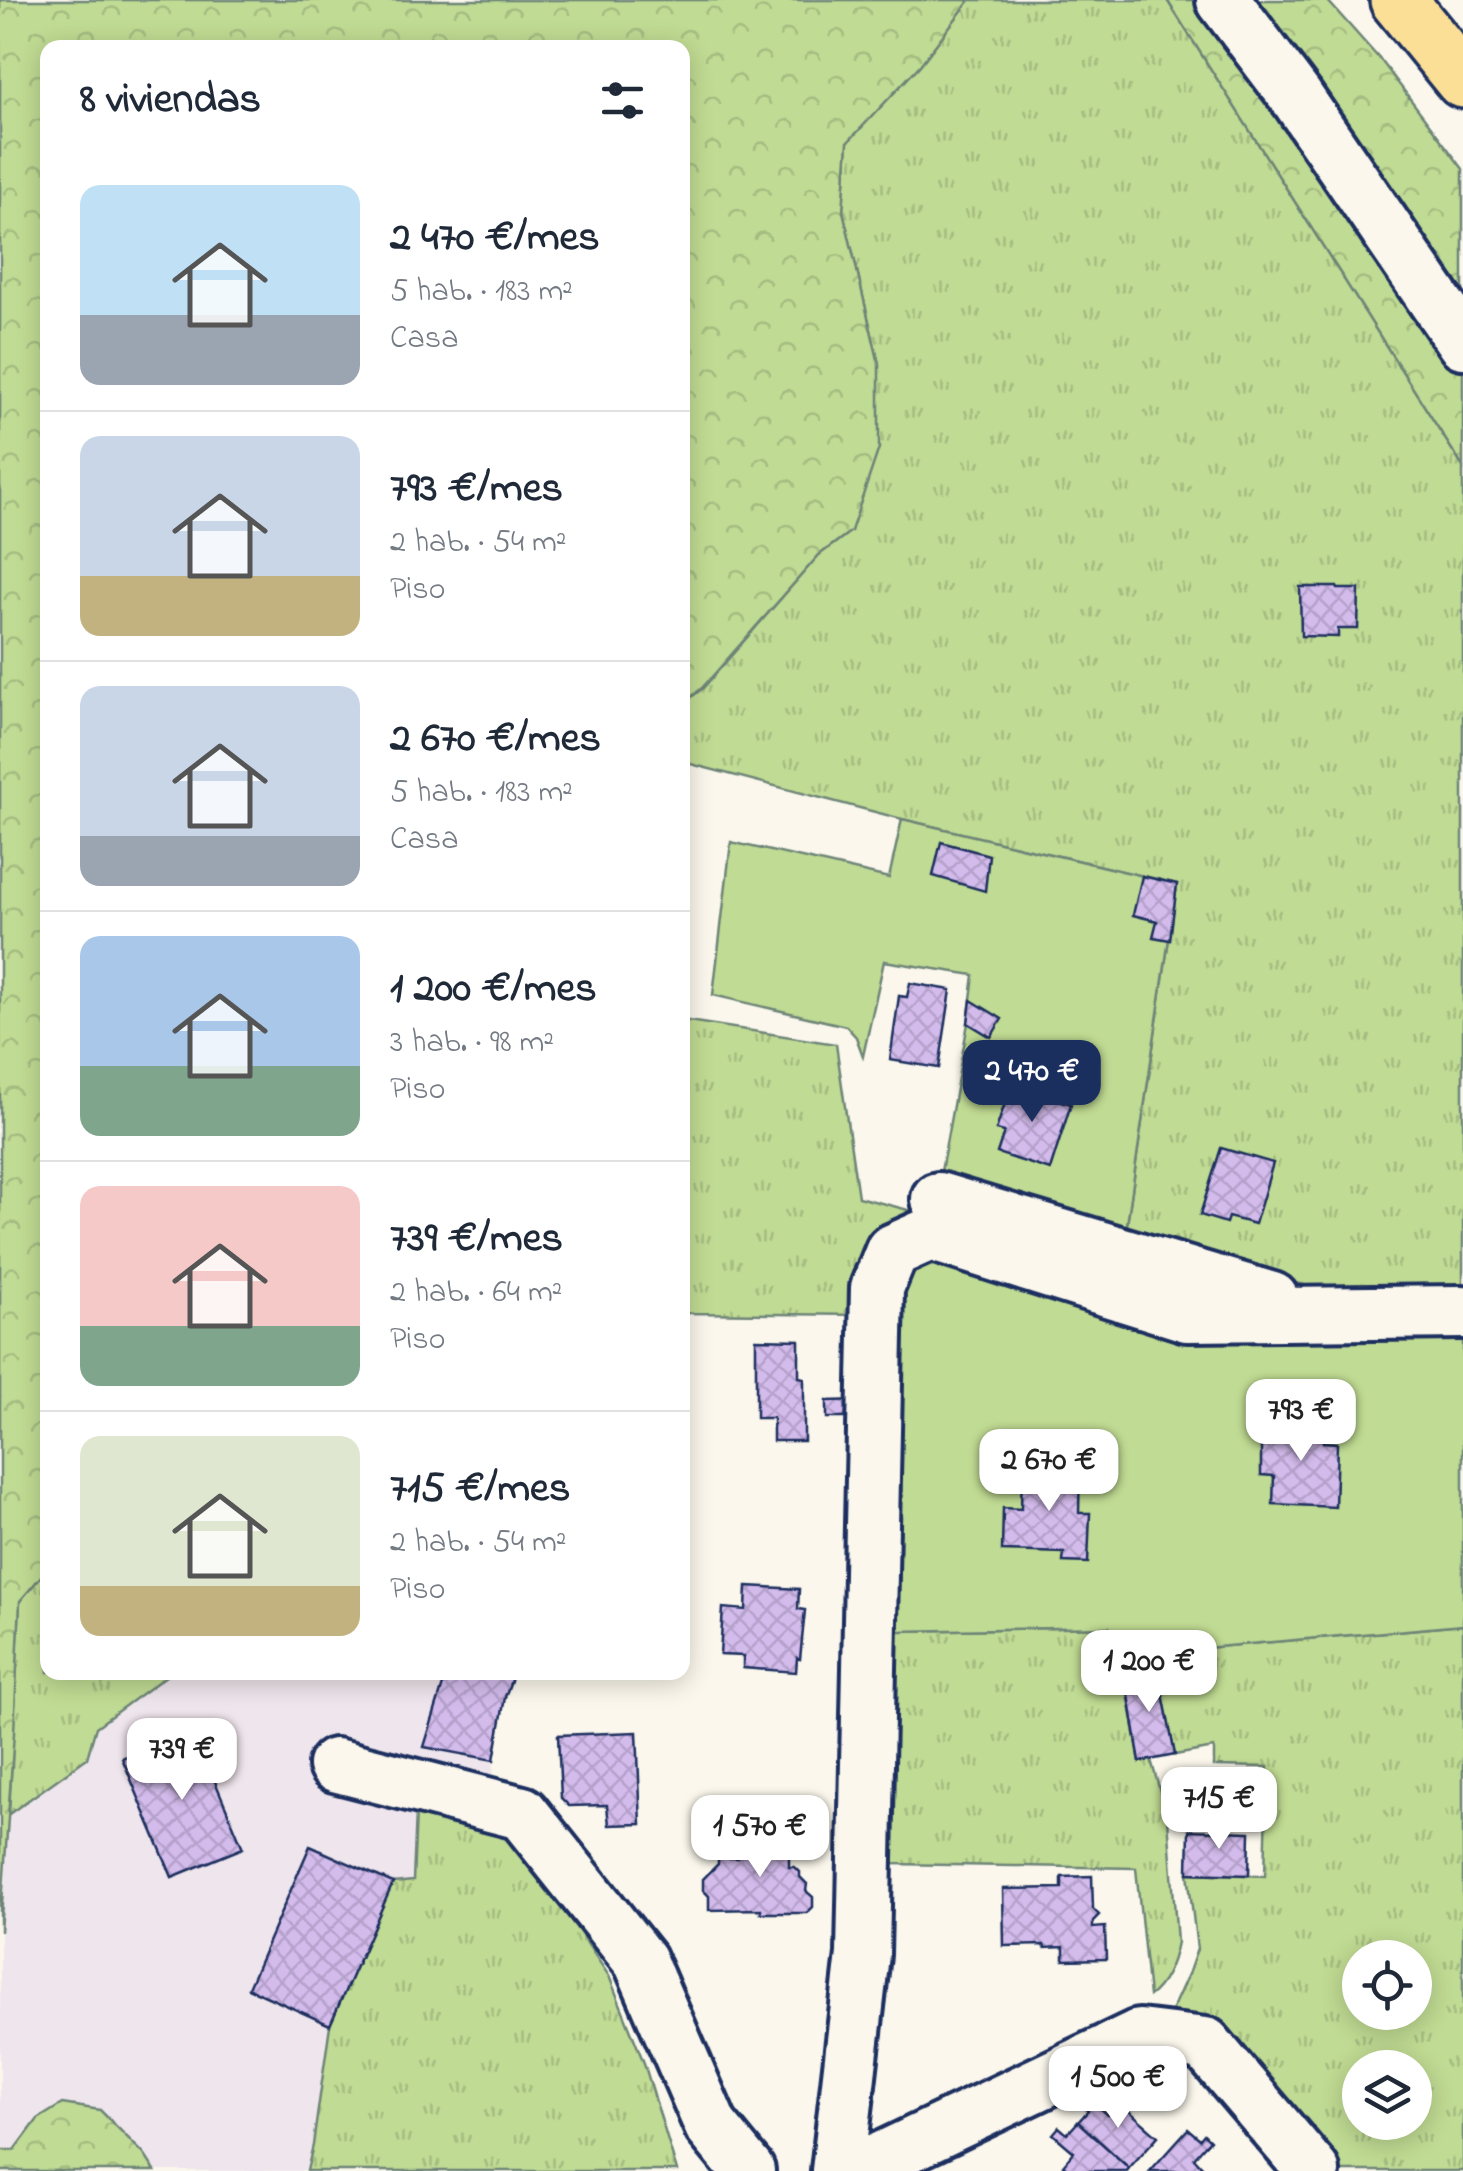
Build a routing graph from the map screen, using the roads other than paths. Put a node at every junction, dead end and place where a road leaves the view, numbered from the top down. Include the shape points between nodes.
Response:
1 (1224, 0) edge
2 (1398, 0) edge
3 (1463, 80) edge
4 (1463, 342) edge
5 (938, 1199) dead end
6 (1318, 1312) junction
7 (1463, 1312) edge
8 (335, 1766) dead end
9 (748, 2171) edge
10 (838, 2171) edge
11 (867, 2171) edge
12 (1313, 2171) edge

1 - 4 street
2 - 3 highway
5 - 6 street
6 - 7 street
6 - 10 street via 1187,1315 930,1234 892,1251 877,1288 863,1954
8 - 9 street via 522,1812 640,1961 711,2126
11 - 12 street via 1138,2036 1205,2044

